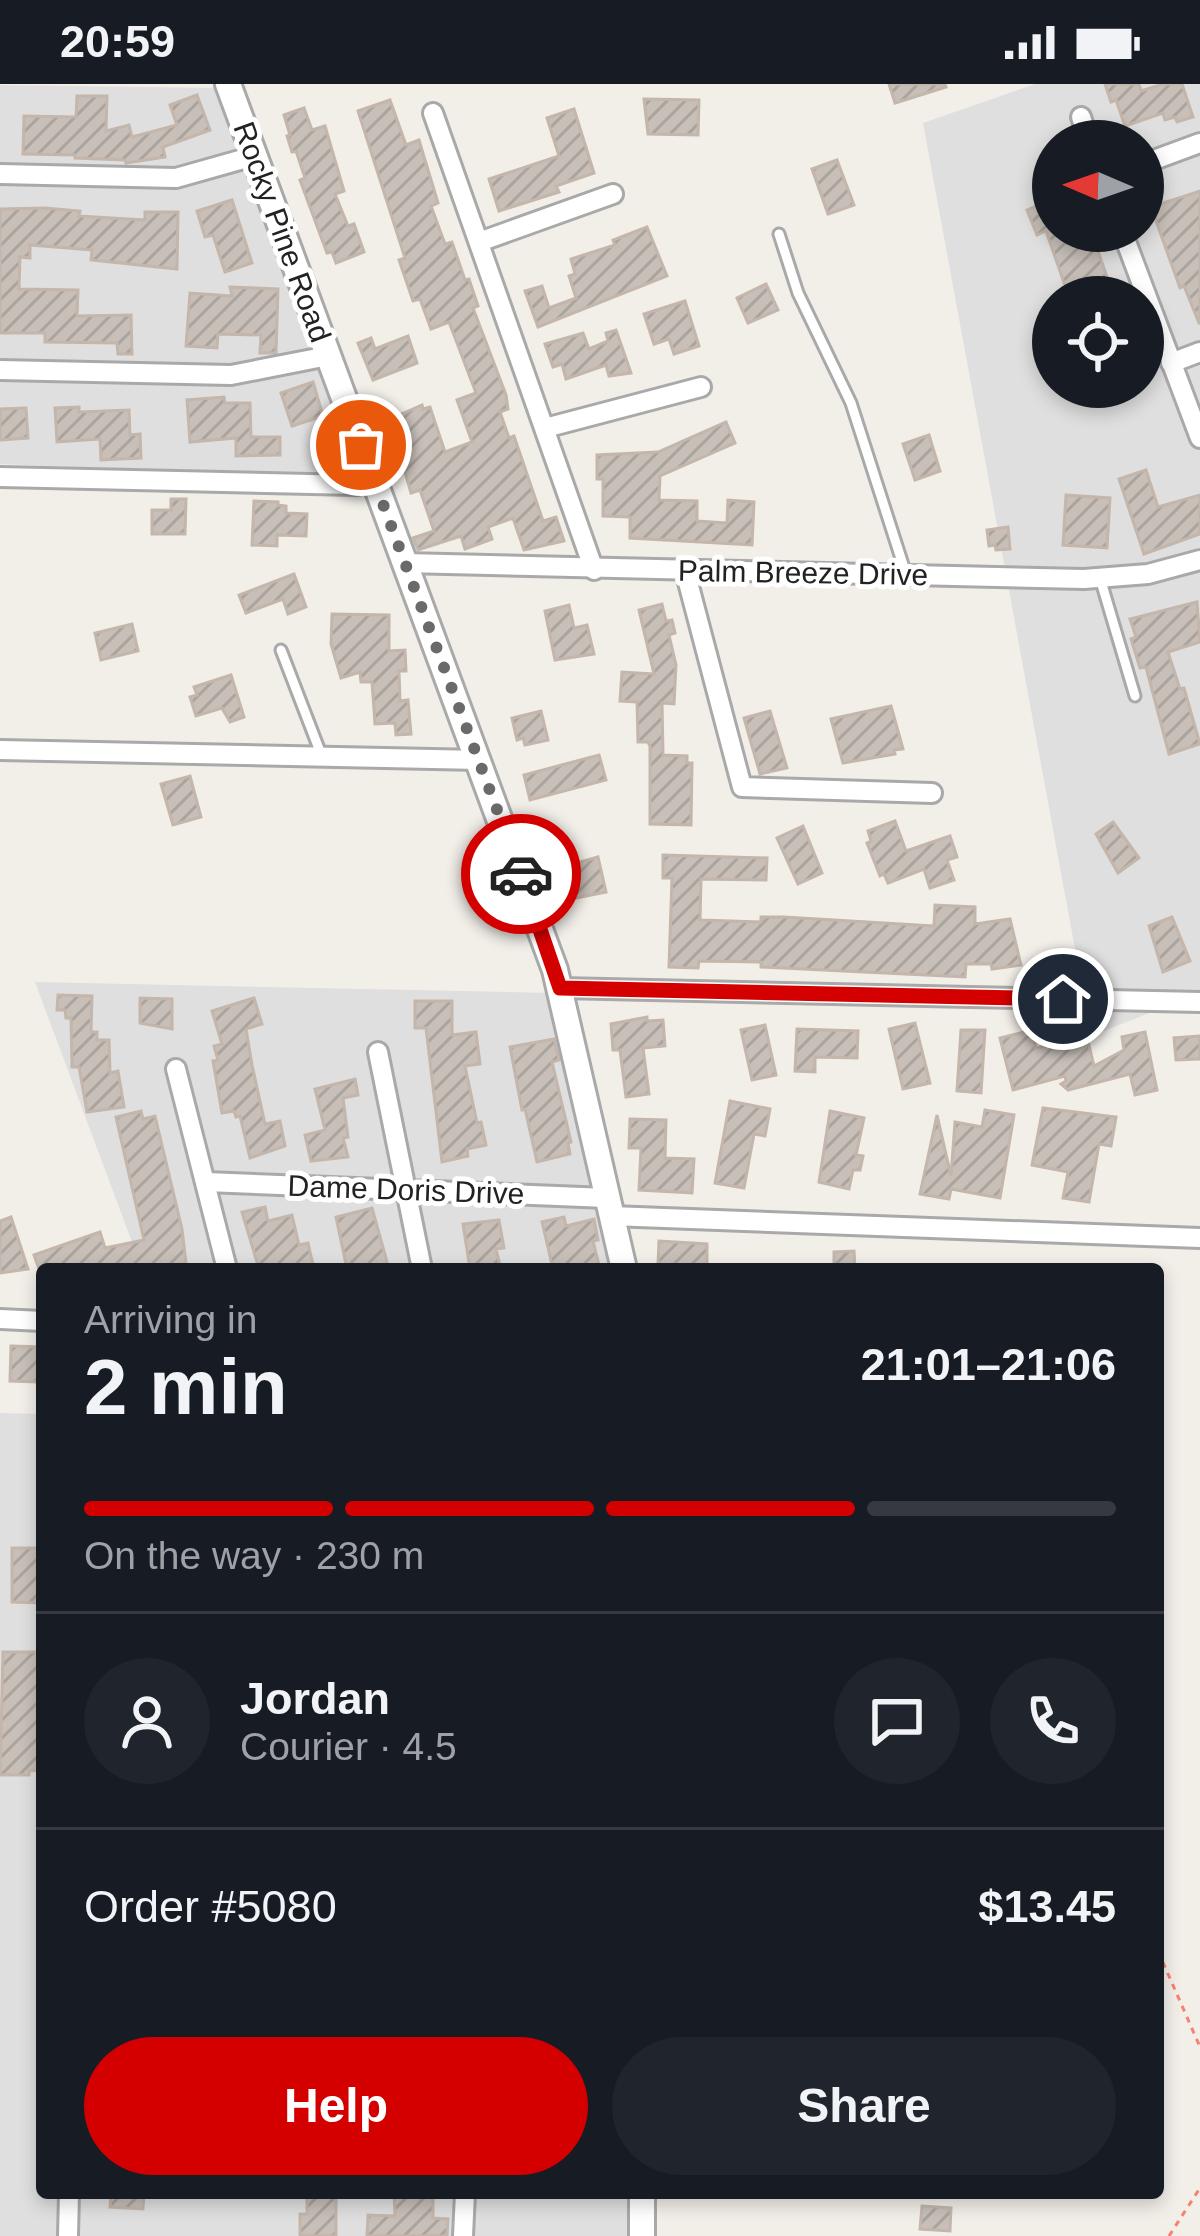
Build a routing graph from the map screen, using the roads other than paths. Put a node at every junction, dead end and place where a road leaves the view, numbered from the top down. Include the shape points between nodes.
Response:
1 (228, 84) edge
2 (434, 112) dead end
3 (1081, 117) dead end
4 (1082, 120) edge
5 (1200, 143) edge
6 (254, 156) junction
7 (1164, 156) edge
8 (0, 174) edge
9 (614, 194) dead end
10 (779, 234) dead end
11 (479, 242) junction
12 (1130, 252) edge
13 (1200, 352) edge
14 (328, 356) junction
15 (1171, 363) junction
16 (0, 370) edge
17 (701, 387) dead end
18 (545, 428) junction
19 (1200, 438) edge
20 (0, 477) edge
21 (374, 482) junction
22 (1200, 560) edge
23 (404, 563) junction
24 (594, 570) junction
25 (685, 571) junction
26 (906, 574) junction
27 (1100, 578) junction
28 (281, 650) dead end
29 (1135, 696) dead end
30 (0, 750) edge
31 (323, 759) junction
32 (480, 760) junction
33 (932, 793) dead end
34 (560, 988) junction
35 (1200, 1002) edge
36 (378, 1052) dead end
37 (176, 1069) dead end
38 (206, 1182) junction
39 (406, 1190) junction
40 (609, 1207) junction
41 (1200, 1238) edge
42 (226, 1263) edge
43 (421, 1263) edge
44 (623, 1263) edge
45 (0, 1319) edge
46 (36, 1321) edge
47 (69, 2199) edge
48 (465, 2199) edge
49 (643, 2199) edge
50 (68, 2236) edge
51 (464, 2236) edge
52 (642, 2236) edge

1 - 6 street, Rocky Pine Road
2 - 11 street
3 - 4 street
5 - 7 street
6 - 8 street via 176,178
6 - 14 street, Rocky Pine Road
9 - 11 street
10 - 26 lane via 850,403
11 - 18 street
12 - 15 street
13 - 15 street
14 - 16 street via 231,375
14 - 21 street, Rocky Pine Road
15 - 19 street
17 - 18 street
18 - 24 street
20 - 21 street
21 - 23 street, Rocky Pine Road
22 - 27 street, Palm Breeze Drive
23 - 24 street, Palm Breeze Drive
23 - 32 street, Rocky Pine Road
24 - 25 street, Palm Breeze Drive
25 - 26 street, Palm Breeze Drive
25 - 33 street via 742,787
26 - 27 street, Palm Breeze Drive
27 - 29 lane
28 - 31 lane
30 - 31 street
31 - 32 street
32 - 34 street, Rocky Pine Road
34 - 35 street
34 - 40 street, Rocky Pine Road
36 - 39 street
37 - 38 street
38 - 39 street, Dame Doris Drive
38 - 42 street
39 - 40 street, Dame Doris Drive
39 - 43 street
40 - 41 street, Dame Doris Drive
40 - 44 street, Rocky Pine Road
45 - 46 street
47 - 50 street
48 - 51 street
49 - 52 street

